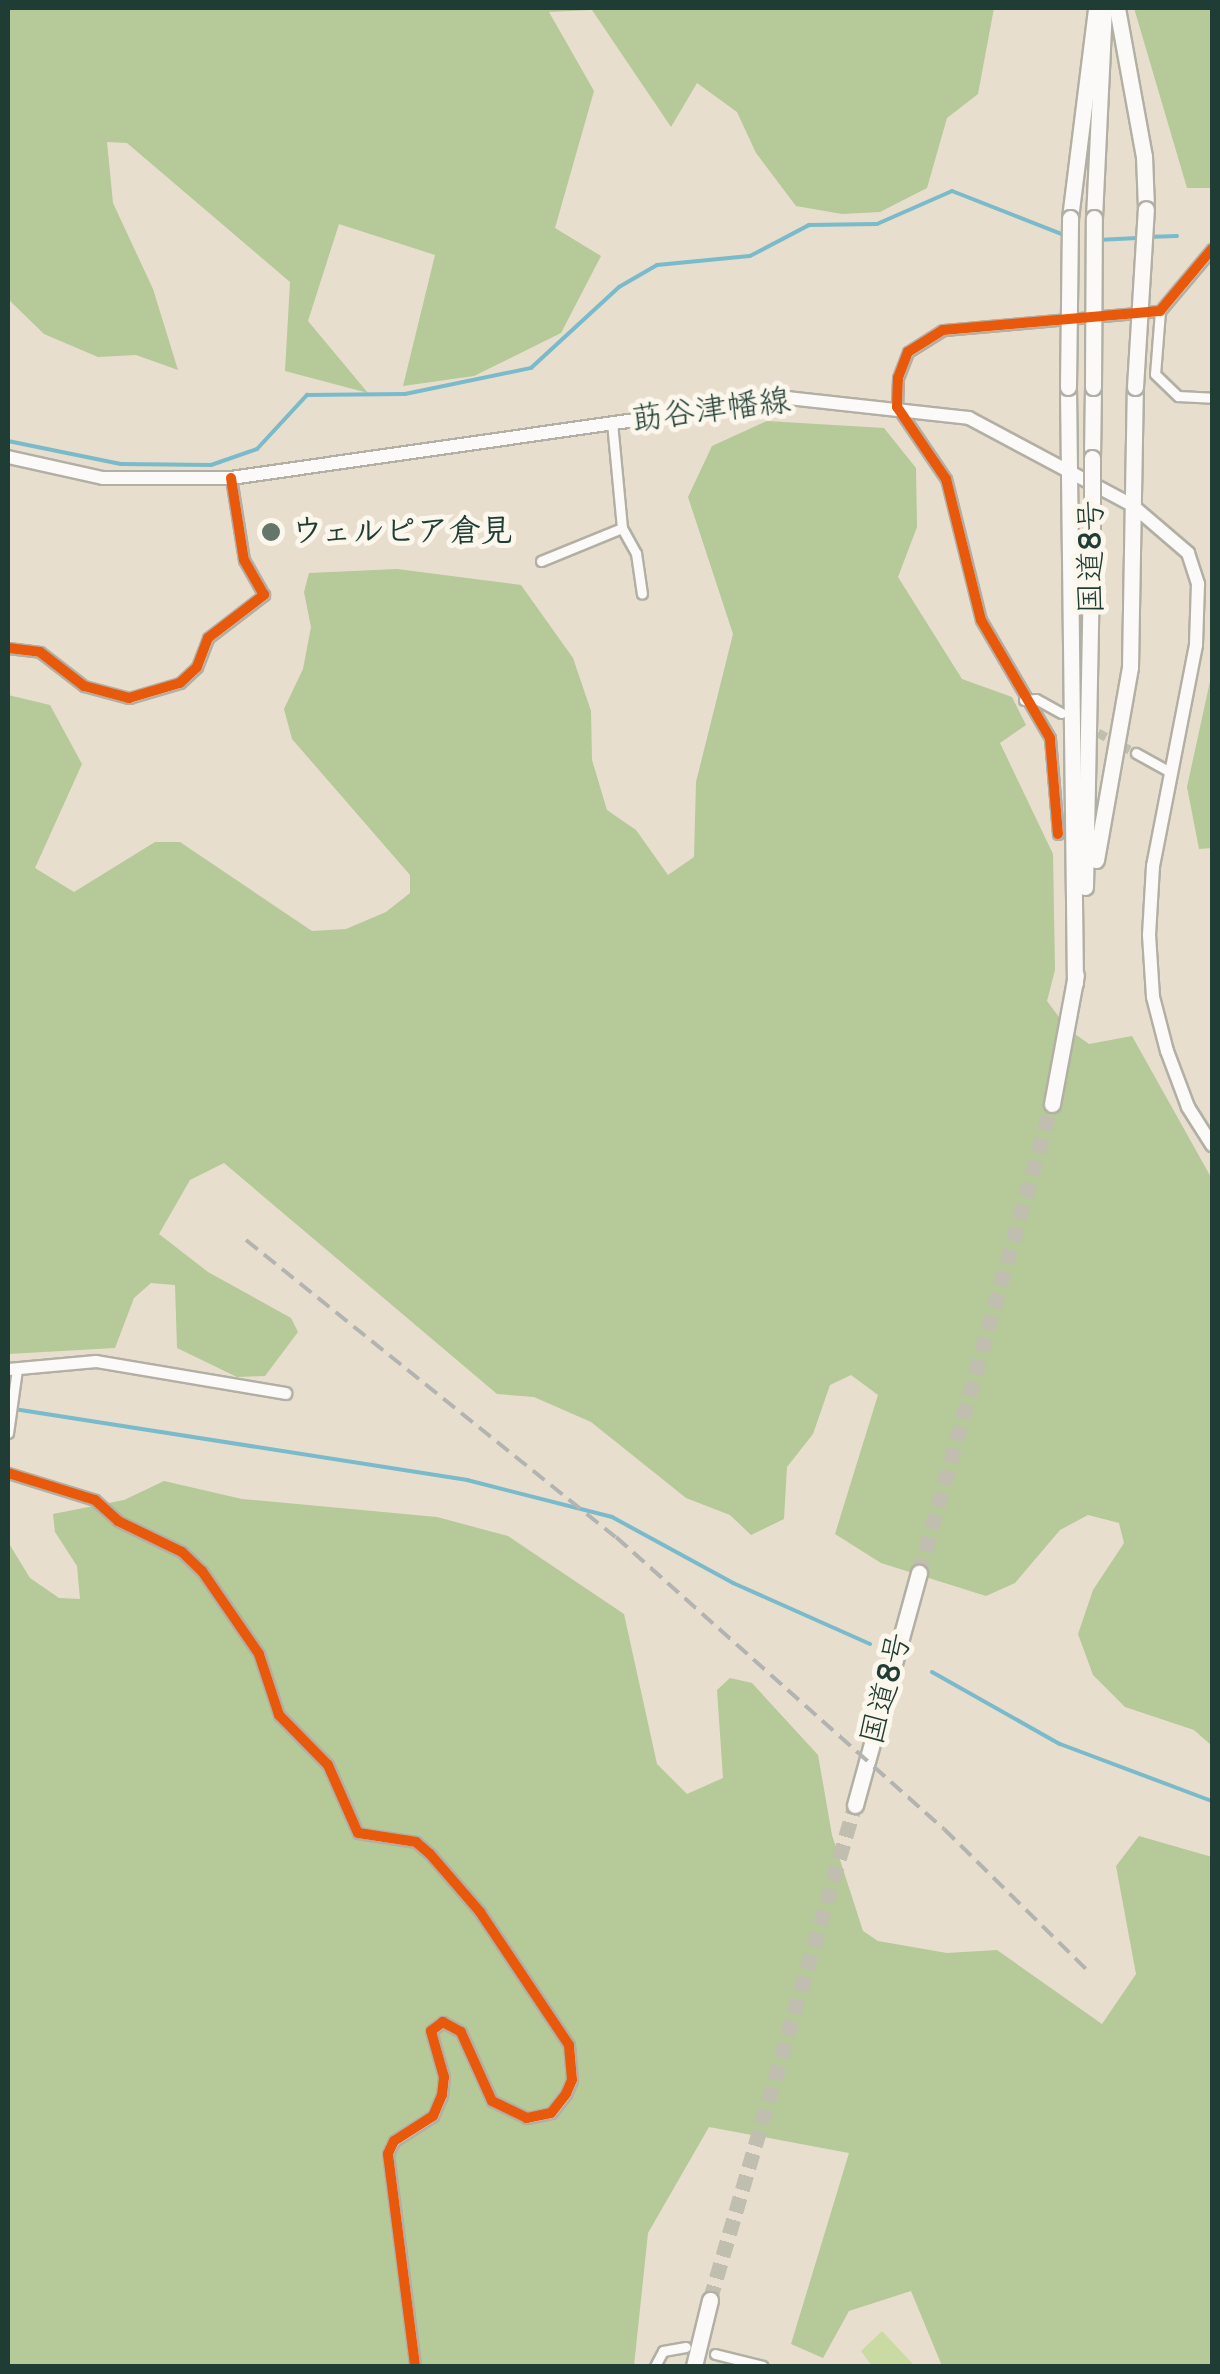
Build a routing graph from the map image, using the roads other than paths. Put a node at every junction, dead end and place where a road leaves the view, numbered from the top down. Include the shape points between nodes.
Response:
1 (1096, 8) edge
2 (1104, 8) edge
3 (1117, 8) edge
4 (1212, 249) edge
5 (1160, 311) junction
6 (1212, 398) edge
7 (896, 408) junction
8 (612, 424) junction
9 (8, 457) edge
10 (1066, 468) junction
11 (231, 478) junction
12 (1132, 505) junction
13 (622, 528) junction
14 (542, 562) dead end
15 (642, 594) dead end
16 (8, 648) edge
17 (1024, 700) junction
18 (1061, 713) dead end
19 (1136, 753) tunnel mouth
20 (1170, 772) junction
21 (1058, 834) dead end
22 (1086, 874) junction
23 (1075, 983) junction
24 (1052, 1104) tunnel mouth
25 (1212, 1145) edge
26 (12, 1369) edge
27 (285, 1393) dead end
28 (8, 1433) edge
29 (8, 1474) edge
30 (919, 1573) tunnel mouth
31 (855, 1805) tunnel mouth
32 (710, 2300) tunnel mouth
33 (686, 2347) dead end
34 (715, 2354) dead end
35 (415, 2366) edge
36 (655, 2366) edge
37 (694, 2366) edge
38 (763, 2366) edge

1 - 10 highway, bridge via 1070,218
2 - 22 highway, 国道8号, bridge via 1094,218
3 - 12 highway, bridge via 1144,156 1146,209
4 - 5 street
5 - 6 street via 1156,374 1178,396
5 - 7 street via 943,330 908,352
7 - 8 main road, 莇谷津幡線 via 788,398
7 - 10 main road, 莇谷津幡線 via 969,418
7 - 17 street via 946,479 981,620
8 - 11 main road, 莇谷津幡線
8 - 13 street
9 - 11 main road, 莇谷津幡線 via 103,478
10 - 12 main road, 莇谷津幡線
10 - 23 highway via 1077,806
11 - 16 street via 244,560 264,595 208,638 197,668 180,682 129,698 84,686 40,652
12 - 20 main road, 莇谷津幡線 via 1180,543 1198,584 1196,645
12 - 22 highway via 1130,667 1097,857
13 - 14 street
13 - 15 street via 636,553
17 - 18 street
17 - 21 street via 1050,738
19 - 20 street
20 - 25 main road, 莇谷津幡線 via 1153,866 1154,997 1188,1107
22 - 23 highway, 国道8号
23 - 24 highway, 国道8号
26 - 27 street via 96,1361
26 - 28 street
29 - 35 street via 95,1500 202,1571 259,1654 279,1716 328,1765 358,1833 416,1842 430,1854 491,1928 569,2045 572,2080 566,2094 551,2113 527,2118 492,2100 461,2032 443,2022 431,2031 444,2077 442,2095 433,2116 394,2140 388,2154
30 - 31 highway, 国道8号
32 - 37 highway
33 - 36 street via 663,2350
34 - 38 street

